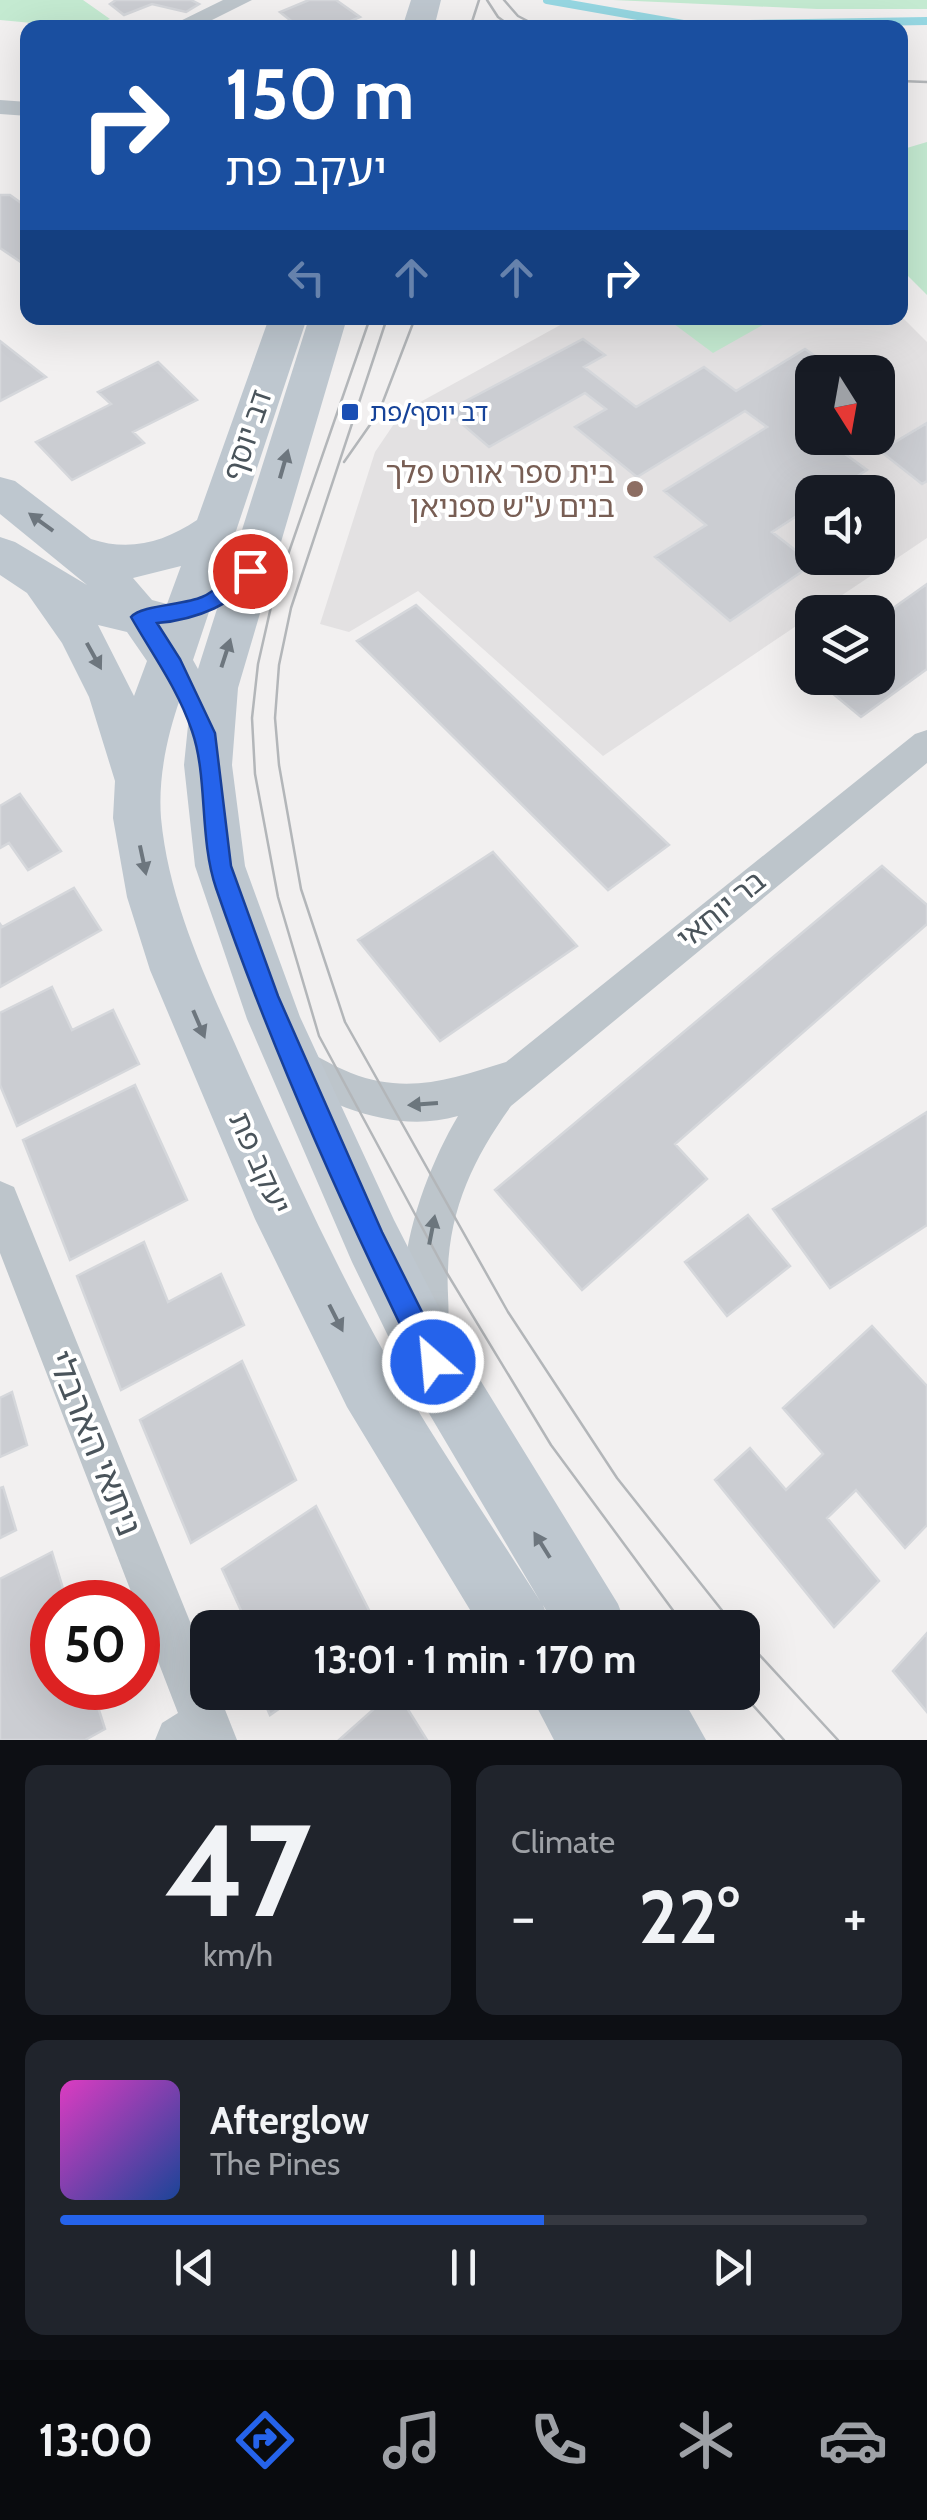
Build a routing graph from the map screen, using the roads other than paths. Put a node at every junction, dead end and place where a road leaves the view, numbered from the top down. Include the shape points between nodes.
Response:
1 (241, 0) edge
2 (195, 20) edge
3 (286, 325) edge
4 (326, 325) edge
5 (0, 492) edge
6 (214, 530) junction
7 (82, 552) junction
8 (257, 558) junction
9 (18, 566) edge
10 (188, 610) junction
11 (142, 617) junction
12 (169, 659) junction
13 (927, 744) edge
14 (208, 748) junction
15 (137, 785) junction
16 (293, 1063) junction
17 (515, 1075) junction
18 (0, 1201) edge
19 (433, 1362) junction
20 (509, 1610) edge
21 (583, 1610) edge
22 (575, 1710) edge
23 (650, 1710) edge
24 (199, 1735) edge
25 (595, 1740) edge
26 (671, 1740) edge

1 - 2 street
3 - 6 main road, דב יוסף
8 -> 4 main road, דב יוסף
7 -> 5 main road
6 - 7 main road via 148,558 100,560
6 - 10 main road, דב יוסף
7 - 11 main road
8 - 10 main road via 230,591
14 -> 8 main road via 215,688
9 - 11 main road via 91,607
9 -> 15 main road via 70,617 100,664
10 - 11 main road
10 - 12 main road, יעקב פת
11 - 12 main road
12 - 14 main road
12 - 15 main road, יעקב פת
13 - 17 street, בר יוחאי
14 - 16 main road via 220,866
15 -> 20 main road, יעקב פת via 141,853 162,933 274,1199 369,1384
17 -> 16 street, בר יוחאי via 456,1100 412,1106 348,1092
16 - 19 main road
19 -> 17 street, בר יוחאי via 426,1273 444,1182 467,1133
18 - 24 street, ניתאי הארבלי
21 -> 19 main road
22 - 25 main road
23 - 26 main road

